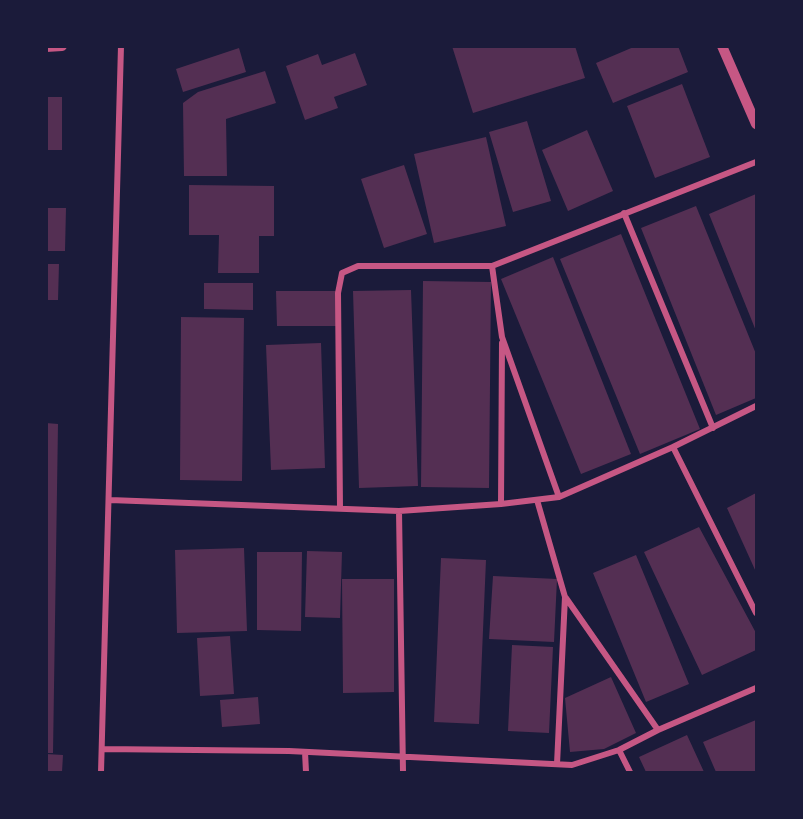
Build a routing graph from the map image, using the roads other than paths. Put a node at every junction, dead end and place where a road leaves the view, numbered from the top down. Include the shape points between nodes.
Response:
1 (122, 46) edge
2 (722, 46) edge
3 (46, 47) edge
4 (60, 47) edge
5 (756, 124) edge
6 (756, 162) edge
7 (624, 213) junction
8 (492, 266) junction
9 (502, 337) junction
10 (756, 406) edge
11 (713, 428) junction
12 (673, 447) junction
13 (559, 497) junction
14 (110, 500) junction
15 (537, 500) junction
16 (501, 504) junction
17 (340, 508) junction
18 (399, 511) junction
19 (566, 597) junction
20 (756, 613) edge
21 (756, 689) edge
22 (658, 730) junction
23 (102, 749) junction
24 (619, 750) junction
25 (306, 752) junction
26 (402, 757) junction
27 (557, 764) junction
28 (572, 769) edge
29 (101, 772) edge
30 (306, 772) edge
31 (403, 772) edge
32 (630, 772) edge

1 - 14 street
2 - 5 street
3 - 4 street
6 - 7 street
7 - 8 street
7 - 11 street
8 - 9 street
8 - 17 street via 358,266 342,273
9 - 13 street
9 - 16 street
10 - 11 street
11 - 12 street
12 - 13 street
12 - 20 street
13 - 15 street
14 - 17 street
14 - 23 street
15 - 16 street
15 - 19 street
16 - 18 street
17 - 18 street
18 - 26 street
19 - 22 street
19 - 27 street
21 - 22 street
22 - 24 street
23 - 25 street
23 - 29 street
24 - 28 street
24 - 32 street
25 - 26 street
25 - 30 street
26 - 27 street
26 - 31 street
27 - 28 street

